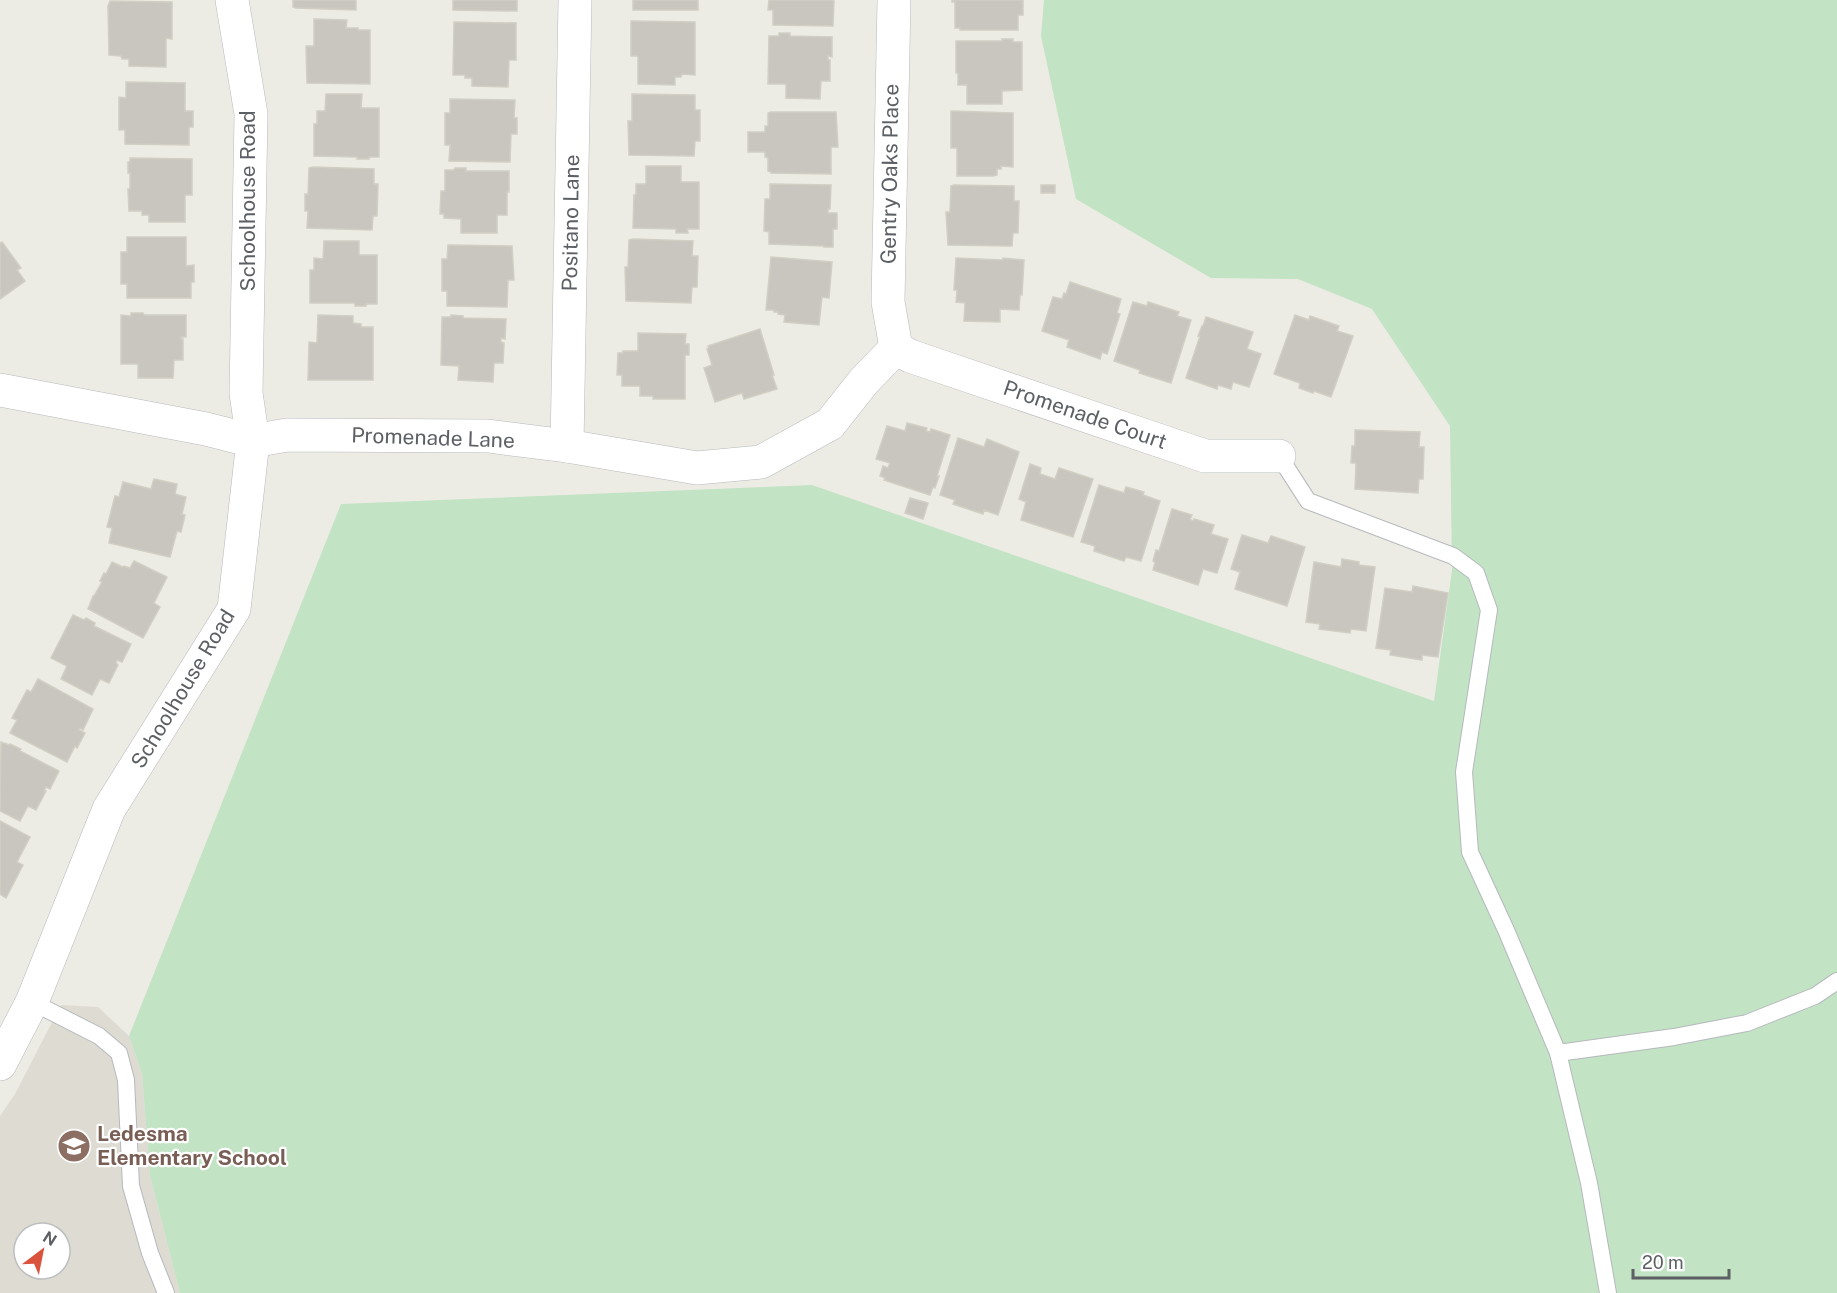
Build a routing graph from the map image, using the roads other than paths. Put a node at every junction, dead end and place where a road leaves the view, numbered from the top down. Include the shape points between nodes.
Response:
1 (232, 0) edge
2 (575, 0) edge
3 (894, 0) edge
4 (896, 348) junction
5 (0, 390) edge
6 (253, 441) junction
7 (567, 446) junction
8 (1279, 456) joint
9 (1837, 981) edge
10 (33, 1002) junction
11 (1558, 1053) junction
12 (0, 1064) edge
13 (166, 1293) edge
14 (1608, 1293) edge

1 - 6 street, Schoolhouse Road via 251,114 246,393
2 - 7 street, Positano Lane
3 - 4 street, Gentry Oaks Place via 888,302
4 - 7 street, Promenade Lane via 830,424 761,462 697,468
4 - 8 street, Promenade Court via 1205,456
5 - 6 street, Promenade Lane
6 - 7 street, Promenade Lane via 287,435 488,436
6 - 10 street, Schoolhouse Road via 234,609 109,809
8 - 11 lane via 1308,501 1453,556 1476,573 1489,610 1464,772 1470,852
9 - 11 lane via 1815,996 1747,1023
10 - 12 street, Schoolhouse Road
10 - 13 lane via 99,1036 119,1053 126,1080 131,1186
11 - 14 lane via 1588,1182

